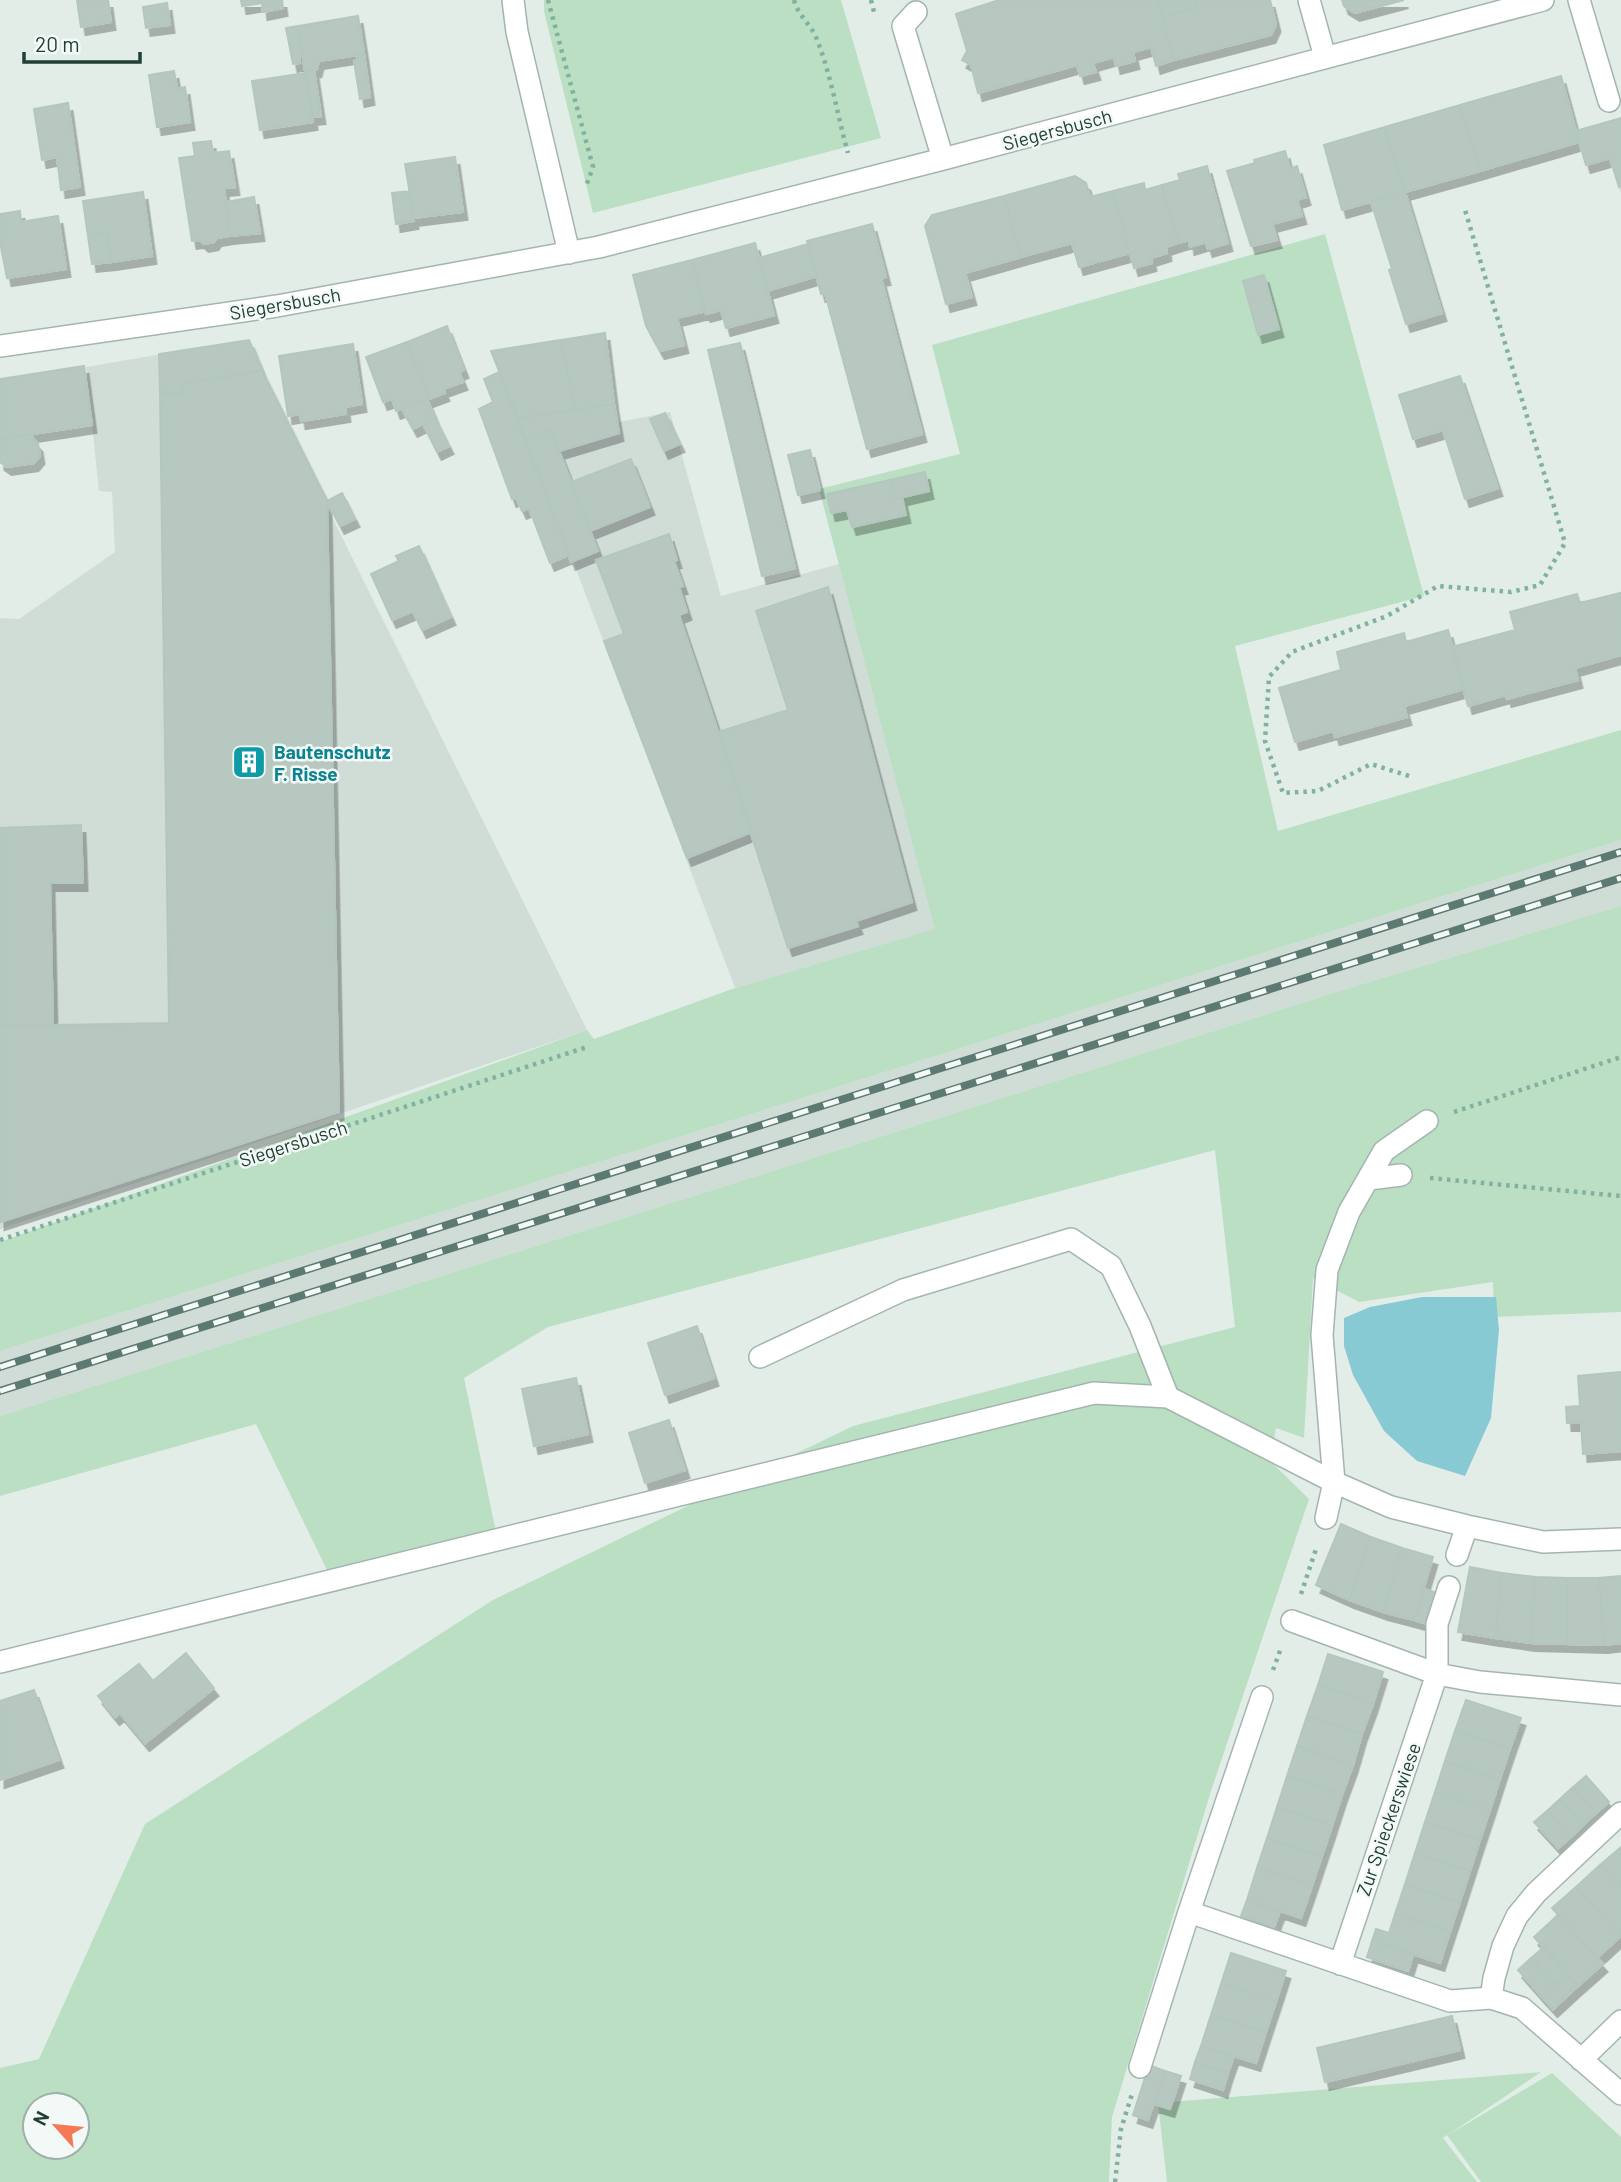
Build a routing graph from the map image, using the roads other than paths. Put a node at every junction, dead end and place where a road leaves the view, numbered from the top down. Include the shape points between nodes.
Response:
1 (513, 0) edge
2 (1309, 0) edge
3 (1543, 0) edge
4 (1579, 0) edge
5 (916, 12) dead end
6 (1325, 57) junction
7 (1609, 101) dead end
8 (943, 159) junction
9 (569, 253) junction
10 (0, 346) edge
11 (1427, 1122) road end
12 (1401, 1175) road end
13 (1368, 1179) junction
14 (760, 1357) dead end
15 (1168, 1397) junction
16 (1334, 1482) junction
17 (1326, 1518) dead end
18 (1467, 1526) junction
19 (1621, 1539) edge
20 (1457, 1555) dead end
21 (1449, 1587) dead end
22 (1292, 1621) dead end
23 (0, 1662) edge
24 (1437, 1674) junction
25 (1621, 1695) edge
26 (1262, 1696) dead end
27 (1621, 1813) edge
28 (1189, 1912) junction
29 (1339, 1964) junction
30 (1491, 1998) junction
31 (1621, 2021) edge
32 (1580, 2060) junction
33 (1140, 2067) dead end
34 (1621, 2094) edge

1 - 9 street
2 - 6 street
3 - 6 street, Siegersbusch
4 - 7 street
5 - 8 street via 903,26
6 - 8 street, Siegersbusch
8 - 9 street, Siegersbusch
9 - 10 street, Siegersbusch via 277,306
11 - 13 street via 1384,1151
12 - 13 street
13 - 16 street via 1349,1212 1327,1270 1322,1335
14 - 15 street via 903,1290 1071,1239 1111,1266
15 - 16 street
15 - 23 street via 1094,1393
16 - 17 street
16 - 18 street via 1391,1507
18 - 19 street via 1543,1542
18 - 20 street
21 - 24 street, Zur Spieckerswiese via 1437,1624
22 - 24 street
24 - 25 street
24 - 29 street, Zur Spieckerswiese
26 - 28 street
27 - 30 street via 1517,1916 1503,1946
28 - 29 street
28 - 33 street
29 - 30 street via 1450,2001
30 - 32 street via 1522,2008
31 - 32 street
32 - 34 street

